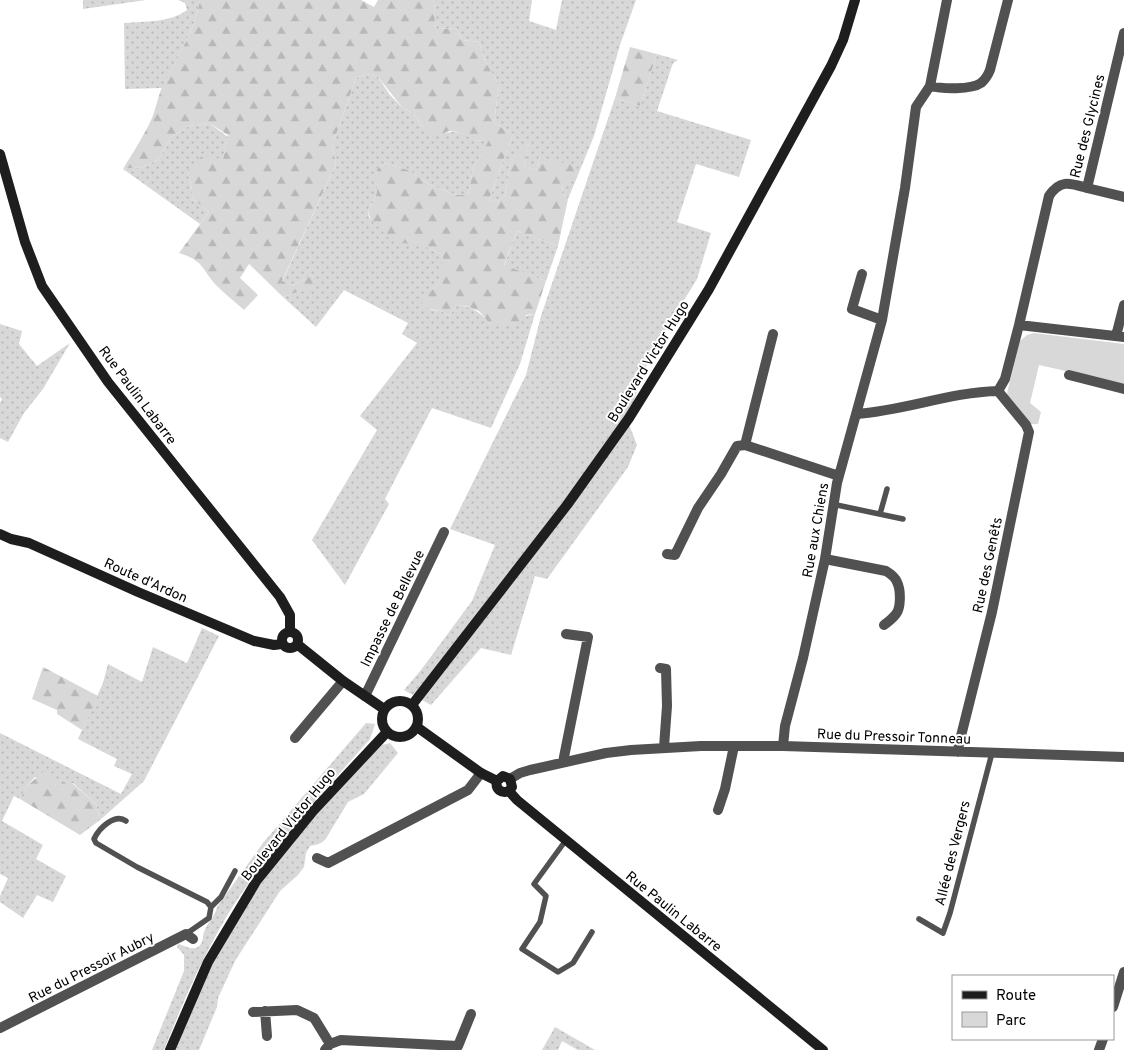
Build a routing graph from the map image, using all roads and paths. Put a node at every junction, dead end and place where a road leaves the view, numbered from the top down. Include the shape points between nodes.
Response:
1 (855, 0) edge
2 (947, 0) edge
3 (1008, 0) edge
4 (1124, 33) edge
5 (930, 86) junction
6 (0, 154) edge
7 (1087, 188) junction
8 (1124, 197) edge
9 (862, 274) dead end
10 (1124, 305) edge
11 (882, 320) junction
12 (1020, 324) junction
13 (773, 334) dead end
14 (1120, 337) edge
15 (1069, 375) dead end
16 (1124, 389) edge
17 (998, 392) junction
18 (856, 414) junction
19 (745, 445) junction
20 (839, 476) junction
21 (887, 490) dead end
22 (832, 504) junction
23 (880, 514) junction
24 (903, 519) dead end
25 (444, 532) dead end
26 (0, 534) edge
27 (667, 554) dead end
28 (826, 559) junction
29 (884, 625) dead end
30 (290, 631) junction
31 (566, 634) dead end
32 (282, 644) junction
33 (297, 644) junction
34 (660, 668) dead end
35 (344, 682) junction
36 (364, 696) junction
37 (412, 705) junction
38 (384, 710) junction
39 (304, 727) junction
40 (417, 727) junction
41 (387, 732) junction
42 (313, 735) dead end
43 (295, 738) dead end
44 (734, 746) junction
45 (783, 746) junction
46 (664, 747) junction
47 (958, 752) junction
48 (992, 753) junction
49 (1124, 757) edge
50 (563, 762) junction
51 (481, 773) junction
52 (510, 779) junction
53 (497, 781) junction
54 (509, 791) junction
55 (718, 810) dead end
56 (126, 821) dead end
57 (566, 840) junction
58 (317, 858) dead end
59 (235, 871) dead end
60 (211, 907) junction
61 (920, 919) dead end
62 (592, 932) dead end
63 (190, 937) joint
64 (1124, 972) edge
65 (1114, 1004) edge
66 (265, 1011) junction
67 (253, 1012) dead end
68 (471, 1014) dead end
69 (0, 1028) edge
70 (267, 1036) dead end
71 (328, 1047) edge
72 (170, 1050) edge
73 (823, 1050) edge

1 - 37 street, Boulevard Victor Hugo via 832,66 669,355 567,505
2 - 5 street, Rue aux Chiens
3 - 5 street via 986,80 979,85 943,89
4 - 7 street, Rue des Glycines
5 - 11 street, Rue aux Chiens via 916,107
6 - 30 street, Rue Paulin Labarre via 25,242 42,286 108,382 280,597 290,615
7 - 8 street, Rue des Glycines
7 - 12 street via 1060,184 1049,196
9 - 11 street via 852,309
10 - 14 street
11 - 18 street, Rue aux Chiens
12 - 14 street
12 - 17 street via 1005,379
13 - 19 street
15 - 16 street
17 - 18 street
17 - 47 street, Rue des Genêts via 1029,432 992,612
18 - 20 street, Rue aux Chiens
19 - 20 street
19 - 27 street via 737,446 698,508 675,556
20 - 22 street, Rue aux Chiens
21 - 23 lane
22 - 23 lane
22 - 28 street, Rue aux Chiens
23 - 24 lane
25 - 36 street, Impasse de Bellevue
26 - 32 street, Route d'Ardon via 29,543 254,641
28 - 29 street via 892,575 899,588 898,613
28 - 45 street, Rue aux Chiens via 785,726
30 - 32 street via 282,636
30 - 33 street via 296,635
31 - 50 street via 588,637
32 - 33 street via 288,648
33 - 35 street
34 - 46 street via 666,669
35 - 36 street
35 - 39 street
36 - 38 street
37 - 38 street via 400,700 391,702
37 - 40 street via 418,715
38 - 41 street via 382,724
39 - 42 street
39 - 43 street
40 - 41 street via 401,738
40 - 51 street, Rue Paulin Labarre
41 - 72 street, Boulevard Victor Hugo via 313,811 257,880 208,962
44 - 45 street, Rue du Pressoir Tonneau
44 - 46 street, Rue du Pressoir Tonneau
44 - 55 street
45 - 47 street, Rue du Pressoir Tonneau
46 - 50 street, Rue du Pressoir Tonneau via 606,753
47 - 48 street, Rue du Pressoir Tonneau
48 - 49 street, Rue du Pressoir Tonneau
48 - 61 lane, Allée des Vergers via 943,933
50 - 52 street, Rue du Pressoir Tonneau via 520,773
51 - 53 street, Rue Paulin Labarre
51 - 58 street via 468,790 328,863
52 - 53 street via 503,776
52 - 54 street
53 - 54 street, Rue Paulin Labarre via 499,791
54 - 57 street, Rue Paulin Labarre
56 - 60 lane via 122,818 110,821 96,834 96,843
57 - 62 lane via 534,884 546,896 540,922 522,949 558,972 573,964
57 - 73 street, Rue Paulin Labarre
59 - 60 lane
60 - 63 lane via 209,918
63 - 69 street, Rue du Pressoir Aubry
64 - 65 street
66 - 67 street
66 - 70 street
66 - 71 street via 298,1010 314,1018
68 - 71 street via 458,1046 341,1040

